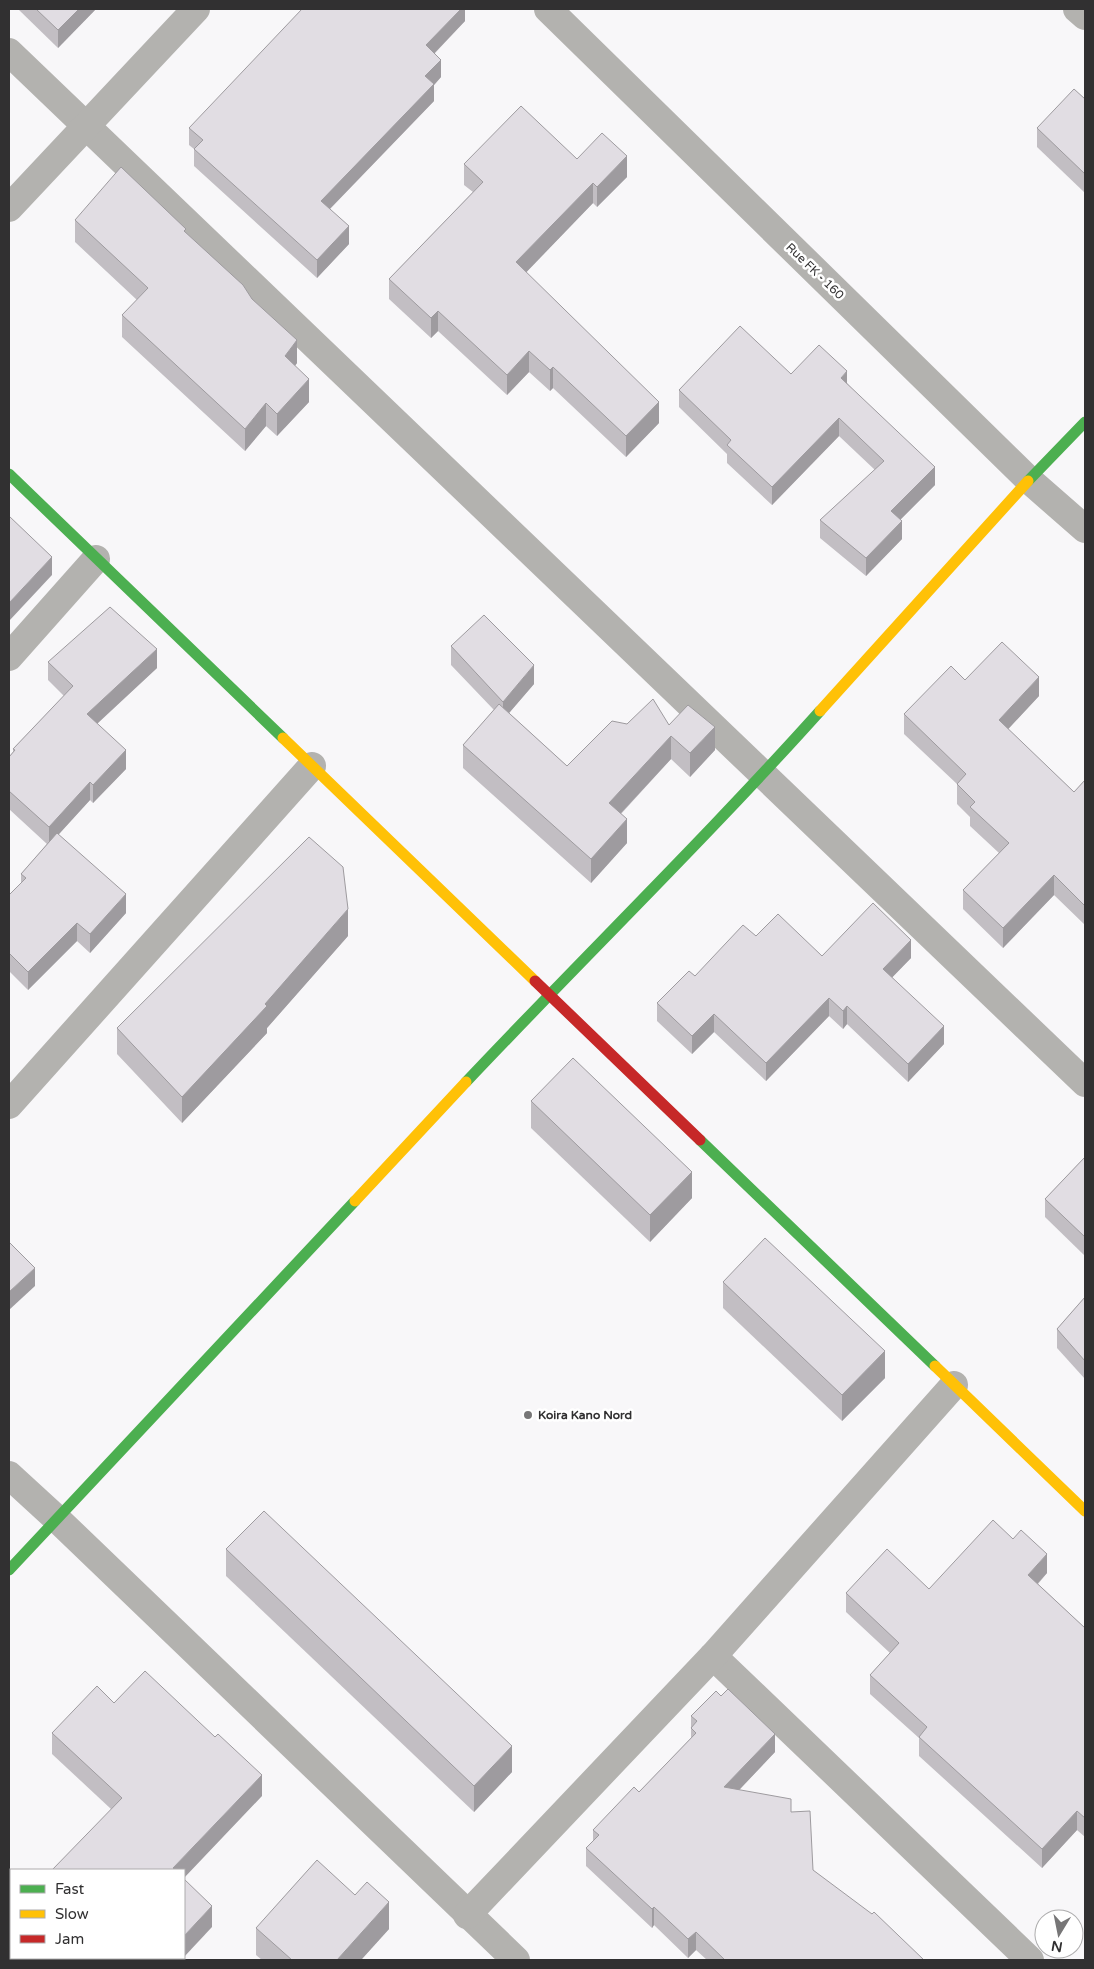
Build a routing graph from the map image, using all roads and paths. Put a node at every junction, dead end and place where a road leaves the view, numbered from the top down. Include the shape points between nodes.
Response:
1 (196, 9) edge
2 (548, 9) edge
3 (1077, 9) edge
4 (1085, 16) edge
5 (9, 52) edge
6 (86, 125) junction
7 (9, 208) edge
8 (1085, 422) edge
9 (9, 474) edge
10 (1029, 480) junction
11 (1085, 529) edge
12 (96, 559) junction
13 (9, 657) edge
14 (312, 766) junction
15 (762, 776) junction
16 (549, 994) junction
17 (1085, 1083) edge
18 (9, 1105) edge
19 (954, 1384) junction
20 (9, 1475) edge
21 (1085, 1511) edge
22 (57, 1518) junction
23 (9, 1570) edge
24 (713, 1656) junction
25 (467, 1915) junction
26 (516, 1960) edge
27 (1030, 1960) edge

1 - 6 street
2 - 10 street, Rue FK - 160
3 - 4 street
5 - 6 street
6 - 7 street
6 - 15 street
8 - 10 street
9 - 12 street
10 - 11 street, Rue FK - 160
10 - 15 street
12 - 13 street
12 - 14 street
14 - 16 street
14 - 18 street
15 - 16 street
15 - 17 street
16 - 19 street
16 - 22 street
19 - 21 street
19 - 24 street
20 - 22 street
22 - 23 street
22 - 25 street
24 - 25 street
24 - 27 street
25 - 26 street

